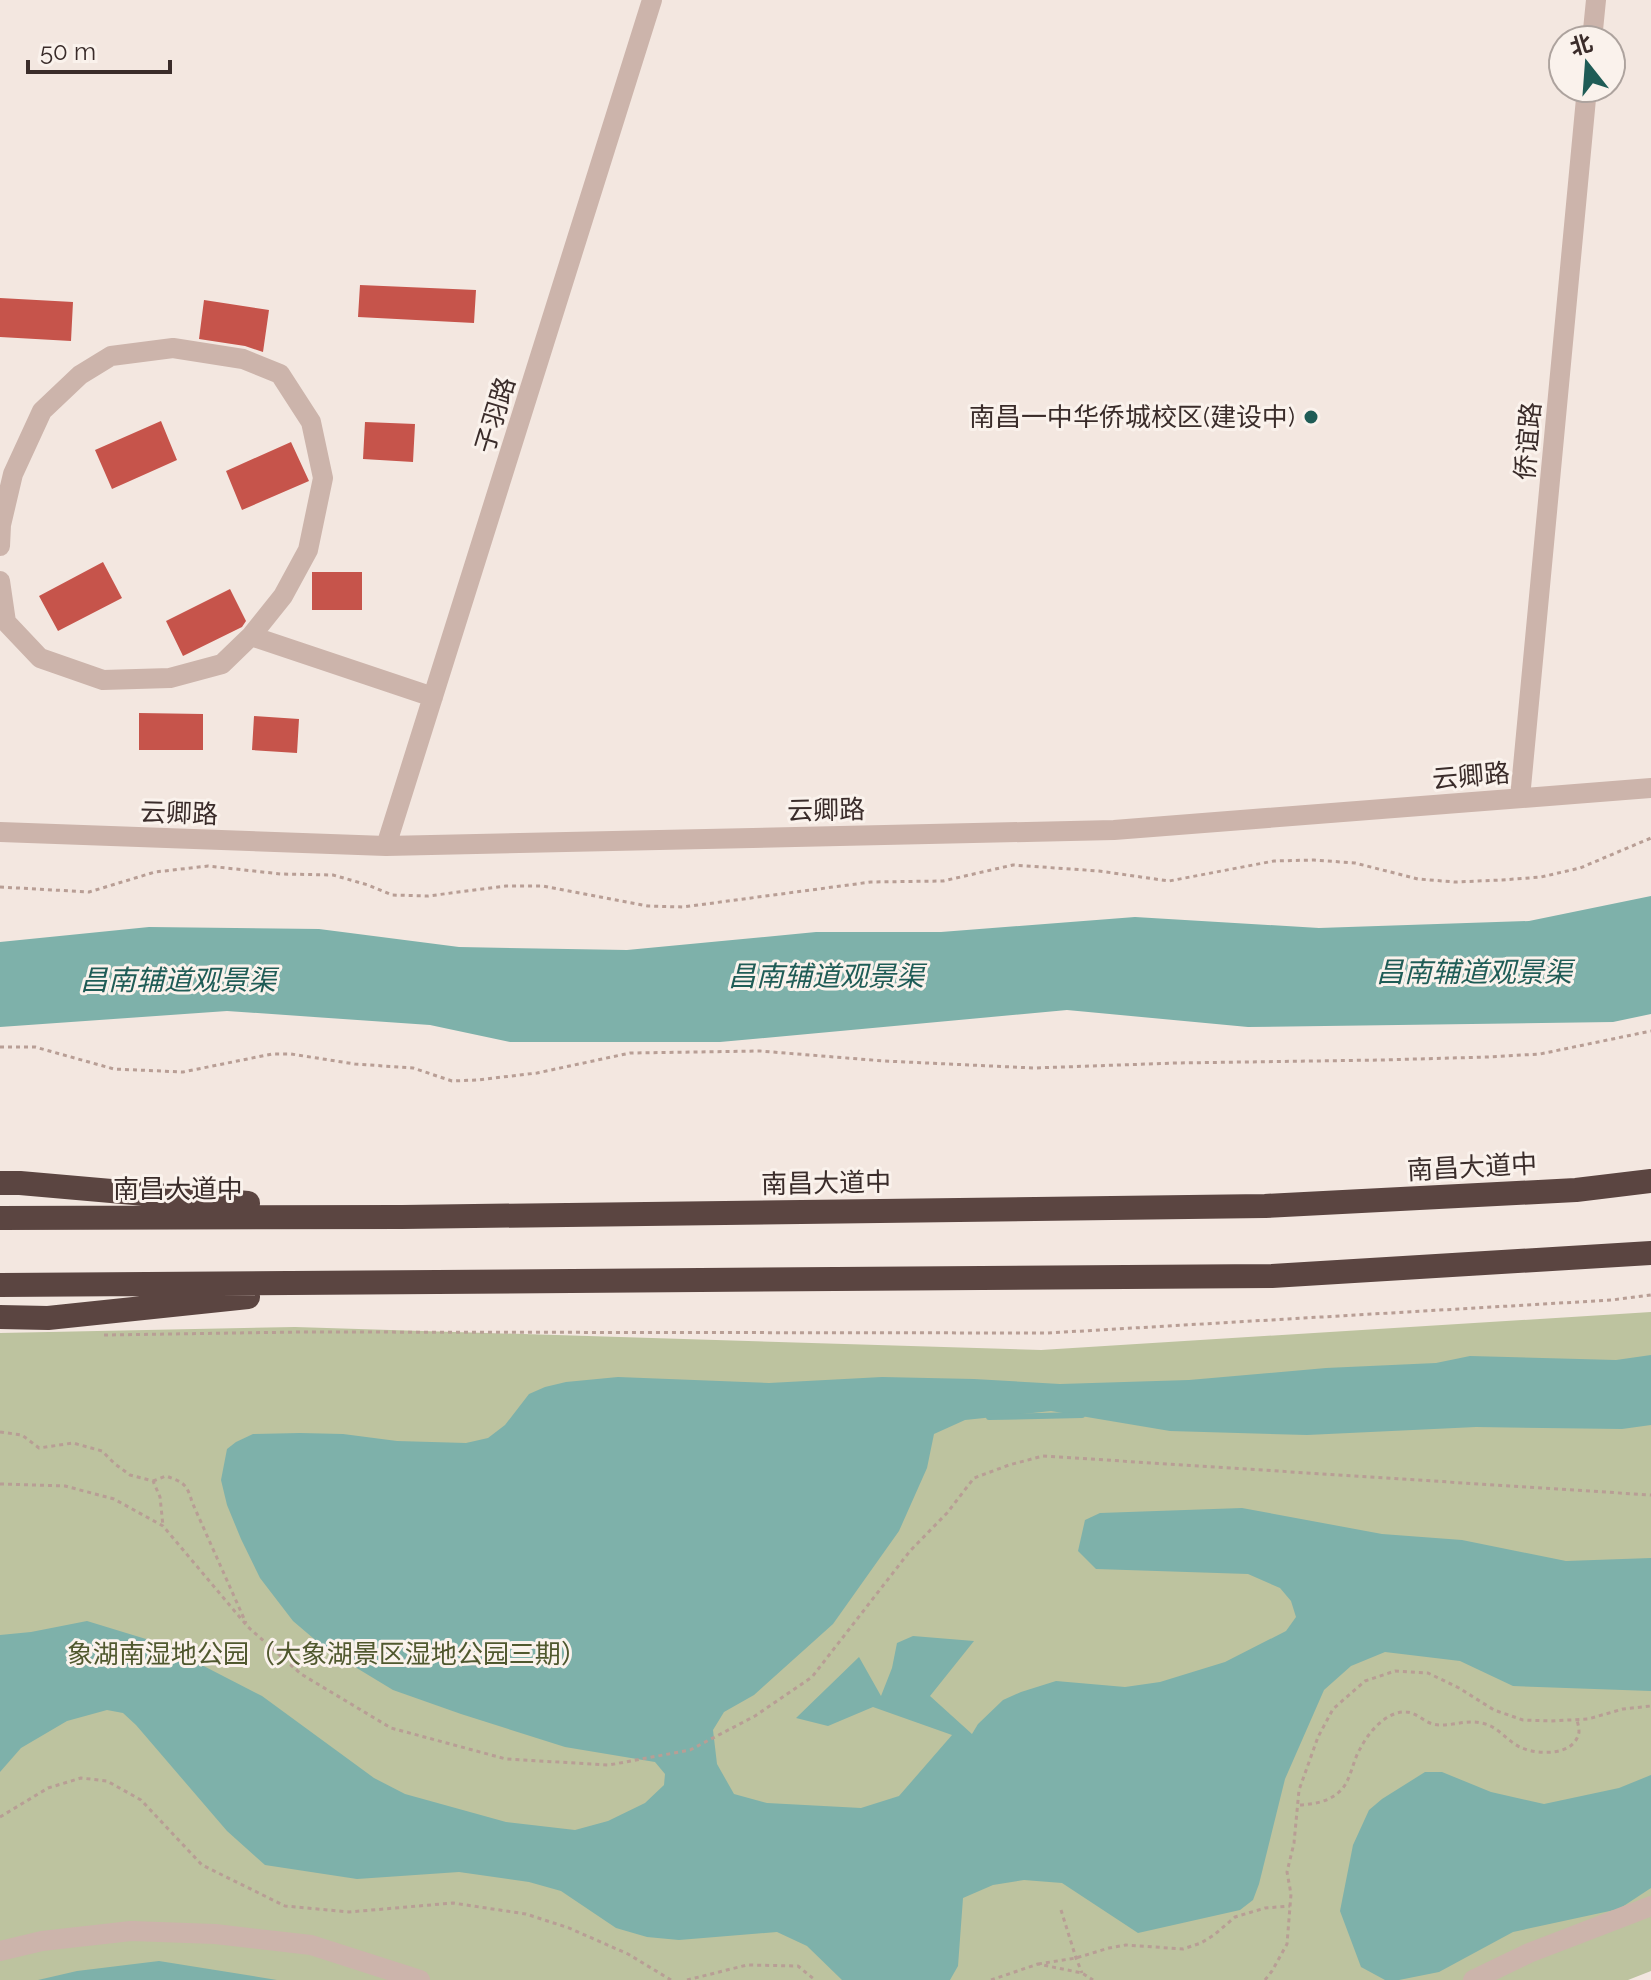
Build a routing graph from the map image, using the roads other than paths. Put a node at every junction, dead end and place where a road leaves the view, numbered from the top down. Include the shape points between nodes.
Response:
1 (652, 0) edge
2 (1596, 0) edge
3 (1594, 24) edge
4 (1585, 104) edge
5 (0, 546) edge
6 (0, 581) edge
7 (3, 622) edge
8 (251, 636) junction
9 (433, 697) junction
10 (1651, 788) edge
11 (1520, 798) junction
12 (0, 832) edge
13 (386, 846) junction
14 (1651, 1181) edge
15 (0, 1183) edge
16 (402, 1217) junction
17 (0, 1218) edge
18 (1651, 1253) edge
19 (386, 1282) junction
20 (0, 1285) edge
21 (0, 1317) edge
22 (1651, 1906) edge
23 (0, 1951) edge
24 (420, 1980) edge
25 (1473, 1980) edge

1 - 9 street, 子羽路
2 - 3 street
4 - 11 street, 侨谊路
5 - 8 street via 13,474 36,423 80,375 111,356 173,348 243,359 280,374 311,422 323,478 308,550 283,596
6 - 7 street
7 - 8 street via 40,658 103,680 170,678 222,664
8 - 9 street
9 - 13 street, 子羽路
10 - 11 street, 云卿路
11 - 13 street, 云卿路 via 1114,830
12 - 13 street, 云卿路
14 - 16 highway, 南昌大道中 via 1576,1190 1265,1206
15 - 16 highway
16 - 17 highway, 南昌大道中
18 - 19 highway via 1272,1276
19 - 20 highway
19 - 21 highway via 48,1318
22 - 25 street
23 - 24 street via 131,1931 215,1934 311,1945

